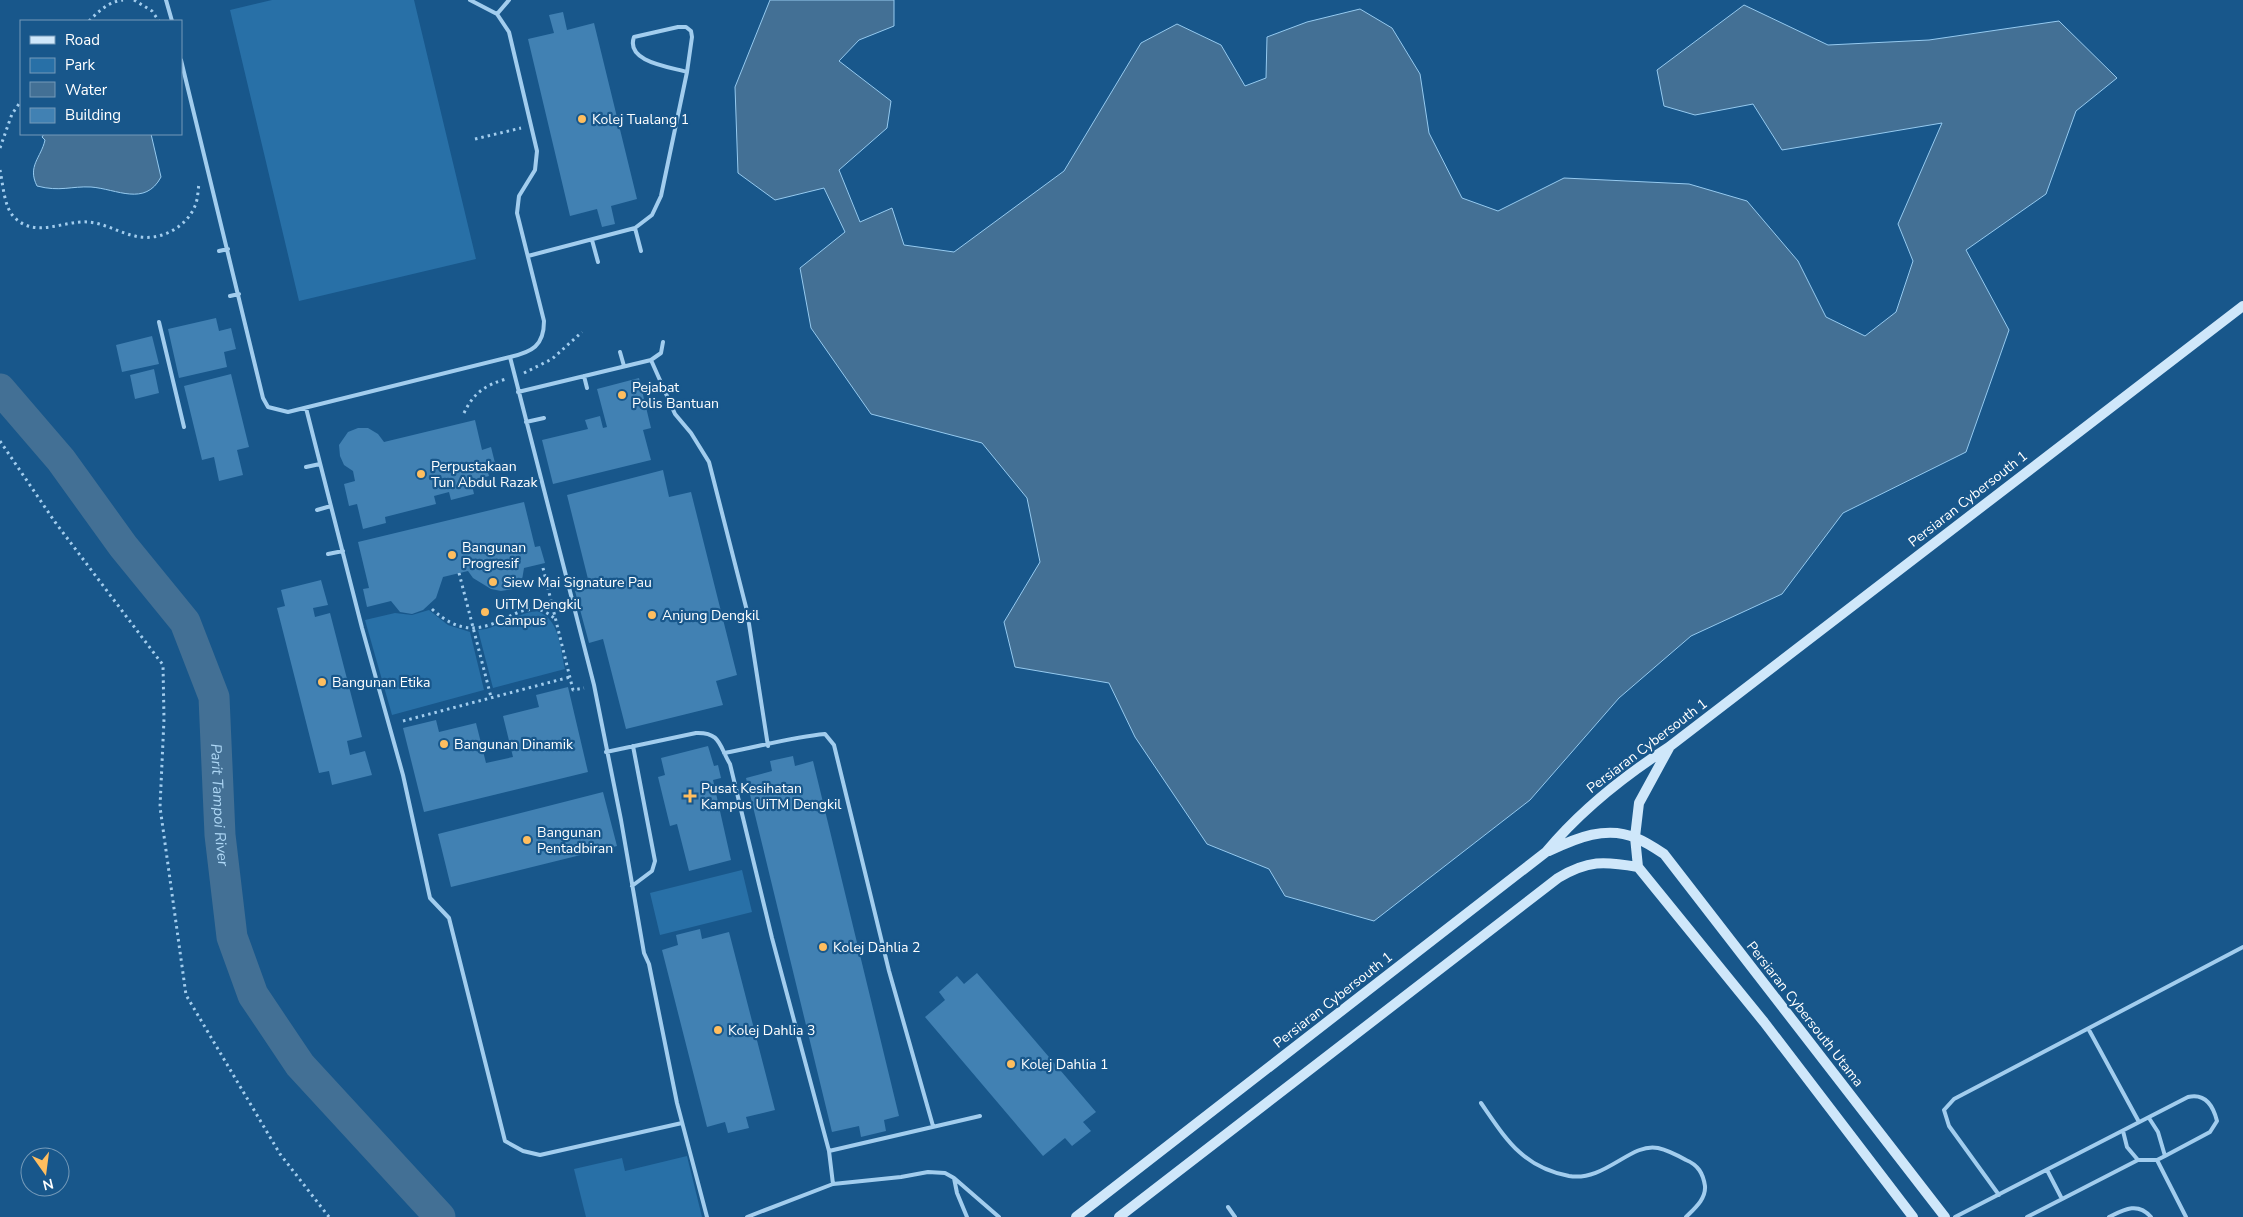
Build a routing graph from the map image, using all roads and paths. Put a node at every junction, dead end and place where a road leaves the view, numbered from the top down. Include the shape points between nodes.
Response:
1 (123, 0) edge
2 (134, 0) edge
3 (166, 0) edge
4 (470, 0) edge
5 (509, 0) edge
6 (497, 14) junction
7 (90, 20) edge
8 (158, 20) edge
9 (172, 20) edge
10 (182, 64) edge
11 (687, 72) junction
12 (20, 102) edge
13 (531, 126) junction
14 (475, 139) dead end
15 (0, 148) edge
16 (0, 170) edge
17 (200, 177) dead end
18 (635, 228) junction
19 (592, 240) junction
20 (228, 249) junction
21 (219, 251) dead end
22 (641, 251) dead end
23 (528, 256) junction
24 (598, 262) dead end
25 (239, 294) junction
26 (230, 296) dead end
27 (2243, 306) edge
28 (159, 322) dead end
29 (663, 342) dead end
30 (620, 352) dead end
31 (510, 357) junction
32 (651, 360) junction
33 (624, 366) junction
34 (584, 376) junction
35 (587, 388) dead end
36 (518, 392) junction
37 (306, 408) junction
38 (544, 418) dead end
39 (526, 422) junction
40 (184, 427) dead end
41 (0, 441) edge
42 (320, 464) junction
43 (306, 467) dead end
44 (331, 506) junction
45 (317, 510) dead end
46 (343, 551) junction
47 (328, 554) dead end
48 (543, 568) dead end
49 (459, 573) dead end
50 (432, 609) dead end
51 (556, 619) junction
52 (473, 628) junction
53 (570, 676) junction
54 (594, 685) junction
55 (491, 697) junction
56 (403, 721) dead end
57 (633, 746) junction
58 (768, 746) junction
59 (1669, 747) junction
60 (606, 752) junction
61 (724, 753) junction
62 (1635, 837) junction
63 (1546, 852) junction
64 (1638, 867) junction
65 (632, 886) junction
66 (2243, 947) edge
67 (2089, 1030) junction
68 (1481, 1103) dead end
69 (980, 1116) dead end
70 (2149, 1118) junction
71 (2139, 1122) junction
72 (682, 1123) junction
73 (933, 1126) junction
74 (2123, 1131) junction
75 (829, 1151) junction
76 (2165, 1156) junction
77 (2138, 1160) junction
78 (2157, 1160) junction
79 (2047, 1170) junction
80 (954, 1178) junction
81 (833, 1184) junction
82 (1999, 1195) junction
83 (2062, 1199) junction
84 (1228, 1207) dead end
85 (329, 1217) edge
86 (707, 1217) edge
87 (747, 1217) edge
88 (967, 1217) edge
89 (999, 1217) edge
90 (1076, 1217) edge
91 (1119, 1217) edge
92 (1235, 1217) edge
93 (1686, 1217) edge
94 (1913, 1217) edge
95 (1945, 1217) edge
96 (1955, 1217) edge
97 (2027, 1217) edge
98 (2109, 1217) edge
99 (2151, 1217) edge
100 (2186, 1217) edge

1 - 7 path via 99,10
2 - 8 path via 152,11
3 - 9 lane
4 - 6 lane
5 - 6 lane
6 - 13 lane via 509,32
10 - 20 lane
11 - 11 lane via 640,58 633,51 634,37 686,27 692,37
11 - 18 lane via 661,196 652,216
12 - 15 path via 12,114
13 - 14 path
13 - 23 lane via 537,151 535,170 518,196 517,213
16 - 17 path via 14,217 29,226 45,229 88,222 138,237 163,236 181,225 195,206
18 - 19 lane
18 - 22 lane
19 - 23 lane
19 - 24 lane
20 - 21 lane
20 - 25 lane
23 - 31 lane via 544,333 537,345
25 - 26 lane
25 - 37 lane via 263,398 268,406 288,412
27 - 59 street, Persiaran Cybersouth 1
28 - 40 lane
29 - 32 lane via 660,353
30 - 33 lane
31 - 36 lane
31 - 37 lane
32 - 33 lane
32 - 58 lane via 675,414 709,462 747,611
33 - 34 lane
34 - 35 lane
34 - 36 lane
36 - 39 lane
37 - 42 lane
38 - 39 lane
39 - 54 lane
41 - 85 path via 55,522 163,664 160,807 186,994 280,1154
42 - 43 lane
42 - 44 lane
44 - 45 lane
44 - 46 lane
46 - 47 lane
46 - 72 lane via 408,793 421,867 430,898 449,918 505,1141 523,1151 540,1155
48 - 51 path
49 - 52 path
50 - 52 path via 449,622 462,628
51 - 52 path via 538,608 522,611 498,623
51 - 53 path
52 - 55 path
53 - 54 path via 574,690
53 - 55 path
54 - 60 lane
55 - 56 path
57 - 60 lane
57 - 61 lane via 708,732 718,738
57 - 65 lane via 655,861 652,871
58 - 61 lane
58 - 73 lane via 800,736 825,734 834,745 888,972
59 - 62 street via 1639,803
59 - 63 street, Persiaran Cybersouth 1 via 1639,766 1569,824
60 - 65 lane
61 - 75 lane via 730,764
62 - 63 street, Persiaran Cybersouth Utama via 1608,833 1580,836
62 - 64 street
62 - 95 street, Persiaran Cybersouth Utama via 1664,854
63 - 90 street, Persiaran Cybersouth 1
64 - 91 street via 1592,862 1558,878
64 - 94 street via 1764,1022
65 - 72 lane
66 - 67 lane
67 - 71 lane
67 - 82 lane via 1954,1099 1944,1110 1949,1126
68 - 93 lane via 1520,1154 1531,1163 1551,1171 1583,1177 1596,1174 1642,1150 1656,1147 1696,1164 1704,1177 1705,1191 1700,1203
69 - 73 lane
70 - 71 lane
70 - 76 lane via 2158,1132
70 - 76 lane via 2195,1096 2208,1101 2215,1115 2215,1127 2210,1132
71 - 74 lane
72 - 86 lane
73 - 75 lane
74 - 77 lane via 2127,1147
74 - 79 lane
75 - 81 lane
76 - 78 lane
77 - 78 lane
77 - 83 lane
78 - 100 lane
79 - 82 lane
79 - 83 lane
80 - 81 lane via 945,1173 928,1172
80 - 88 lane via 956,1193
80 - 89 lane
81 - 87 lane
82 - 96 lane
83 - 97 lane
84 - 92 lane
98 - 99 lane via 2138,1207

